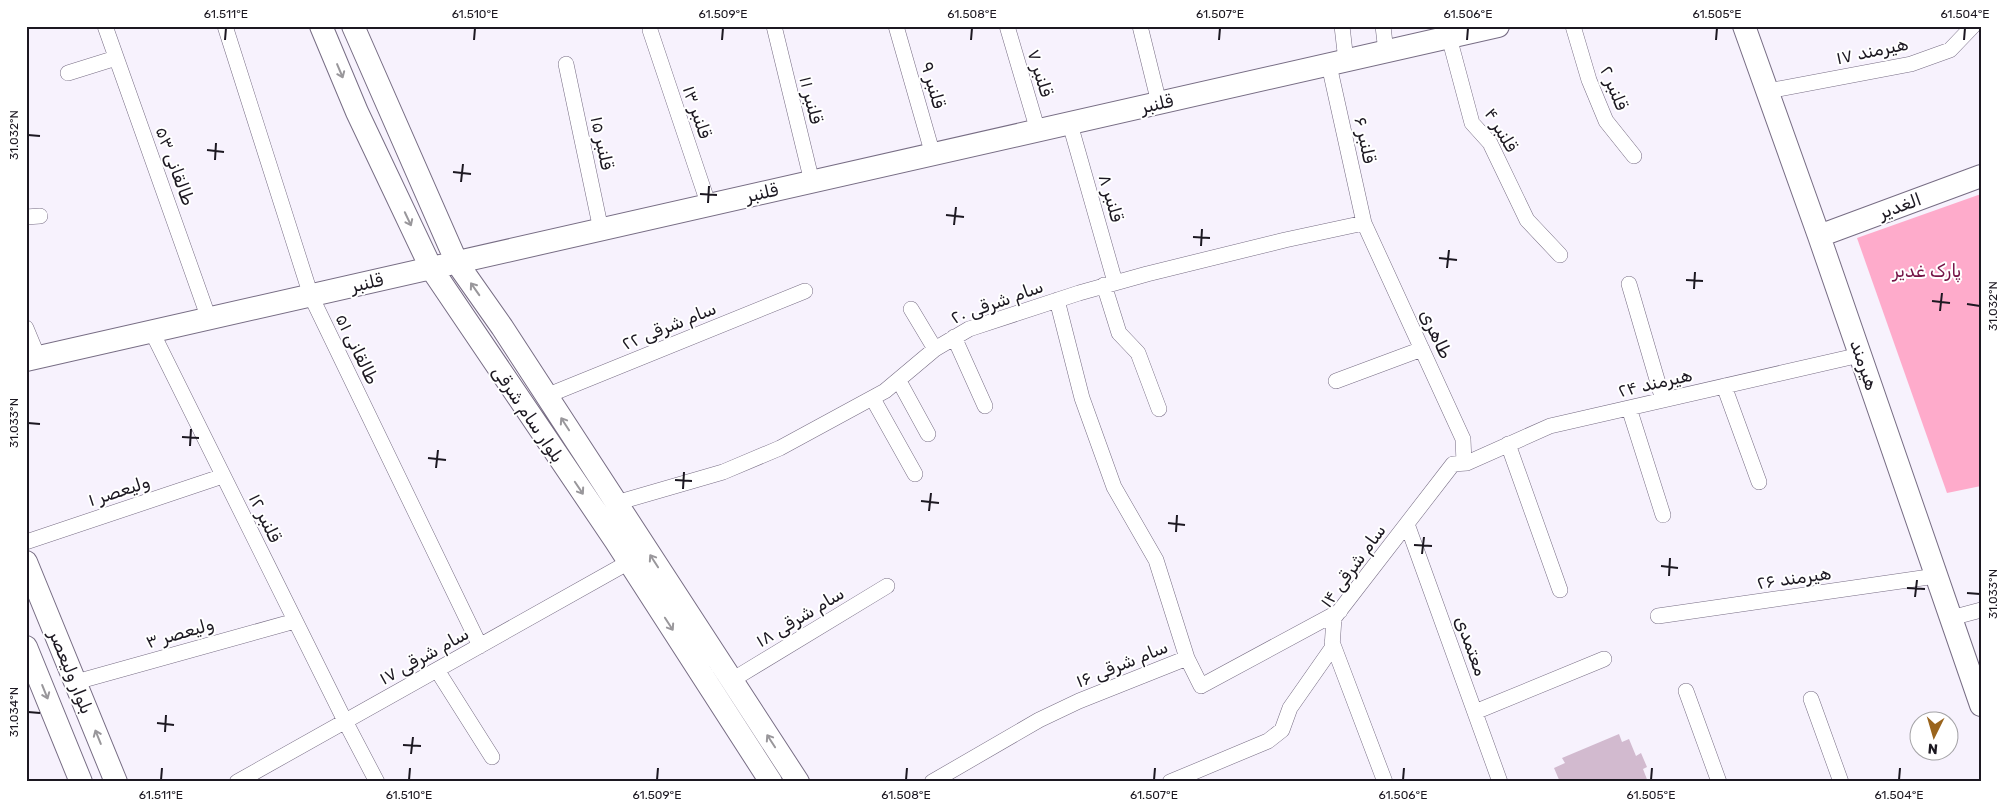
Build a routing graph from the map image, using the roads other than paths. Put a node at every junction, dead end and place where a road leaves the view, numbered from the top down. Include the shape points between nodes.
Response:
1 (105, 26) edge
2 (224, 26) edge
3 (321, 26) edge
4 (354, 26) edge
5 (774, 26) edge
6 (896, 26) edge
7 (1007, 26) edge
8 (1140, 26) edge
9 (1342, 26) edge
10 (1384, 26) edge
11 (1498, 26) edge
12 (1573, 26) edge
13 (1744, 26) edge
14 (1973, 26) edge
15 (650, 30) dead end
16 (1449, 37) junction
17 (1386, 52) junction
18 (116, 58) junction
19 (1338, 63) junction
20 (566, 64) dead end
21 (68, 73) dead end
22 (1768, 91) junction
23 (1159, 103) junction
24 (1070, 124) junction
25 (1038, 131) junction
26 (934, 155) junction
27 (1634, 156) dead end
28 (1981, 176) edge
29 (812, 182) junction
30 (709, 206) junction
31 (1364, 223) junction
32 (601, 230) junction
33 (1819, 236) junction
34 (1560, 255) dead end
35 (457, 263) junction
36 (431, 268) junction
37 (1110, 284) junction
38 (1630, 284) dead end
39 (806, 291) dead end
40 (311, 296) junction
41 (1057, 300) junction
42 (911, 309) dead end
43 (209, 319) junction
44 (26, 328) edge
45 (152, 332) junction
46 (954, 337) junction
47 (934, 349) junction
48 (1422, 349) junction
49 (1860, 355) junction
50 (32, 359) edge
51 (899, 381) junction
52 (1336, 381) dead end
53 (1724, 386) junction
54 (546, 396) junction
55 (873, 398) junction
56 (1663, 400) junction
57 (986, 406) dead end
58 (1629, 408) junction
59 (1159, 409) dead end
60 (928, 434) dead end
61 (1508, 444) junction
62 (1464, 463) junction
63 (915, 474) dead end
64 (224, 476) junction
65 (1759, 482) dead end
66 (616, 503) junction
67 (1662, 515) dead end
68 (1407, 524) junction
69 (26, 542) edge
70 (26, 562) edge
71 (629, 562) junction
72 (1936, 576) junction
73 (887, 586) dead end
74 (1560, 590) dead end
75 (1981, 610) edge
76 (1340, 611) junction
77 (1658, 616) dead end
78 (1951, 618) junction
79 (295, 621) junction
80 (1332, 642) junction
81 (480, 646) junction
82 (26, 647) edge
83 (1187, 658) junction
84 (1604, 659) dead end
85 (437, 670) junction
86 (732, 680) junction
87 (76, 682) junction
88 (1686, 692) dead end
89 (1811, 699) dead end
90 (1981, 705) edge
91 (1475, 712) junction
92 (345, 721) junction
93 (492, 757) dead end
94 (81, 782) edge
95 (116, 782) edge
96 (237, 782) edge
97 (377, 782) edge
98 (771, 782) edge
99 (798, 782) edge
100 (932, 782) edge
101 (1170, 782) edge
102 (1385, 782) edge
103 (1500, 782) edge
104 (1719, 782) edge
105 (1841, 782) edge

1 - 18 street, طالقانی ۵۳
2 - 40 street, طالقانی ۵۱
3 -> 36 street, بلوار سام شرقی via 357,112
4 - 35 street, بلوار سام شرقی
5 - 29 street, قلنبر ۱۱
6 - 26 street, قلنبر ۹
7 - 25 street, قلنبر ۷
8 - 23 street
9 - 19 street, قلنبر ۶
10 - 17 street
11 - 16 street, قلنبر
12 - 27 street, قلنبر ۲ via 1589,80 1606,121
13 - 22 street, هیرمند
14 - 22 street, هیرمند ۱۷ via 1950,50 1910,64
15 - 30 street, قلنبر ۱۳
16 - 17 street, قلنبر
16 - 34 street, قلنبر ۴ via 1472,123 1490,143 1527,220
17 - 19 street, قلنبر
18 - 21 street
18 - 43 street, طالقانی ۵۳
19 - 23 street, قلنبر
19 - 31 street, قلنبر ۶
20 - 32 street, قلنبر ۱۵
22 - 33 street, هیرمند
23 - 24 street, قلنبر
24 - 25 street, قلنبر
24 - 37 street, قلنبر ۸
25 - 26 street, قلنبر
26 - 29 street, قلنبر
28 - 33 street, الغدیر
29 - 30 street, قلنبر
30 - 32 street, قلنبر
31 - 37 street, سام شرقی ۲۰
31 - 48 street, طاهری
32 - 35 street, قلنبر
33 - 49 street, هیرمند
35 - 36 street, قلنبر
54 -> 35 street, بلوار سام شرقی
36 - 40 street, قلنبر
36 -> 71 street, بلوار سام شرقی
37 - 41 street, سام شرقی ۲۰
37 - 59 street, قلنبر ۸ via 1119,333 1138,353
38 - 56 street
39 - 54 street, سام شرقی ۲۲
40 - 43 street, قلنبر
40 - 81 street, طالقانی ۵۱
41 - 46 street, سام شرقی ۲۰
41 - 83 street via 1082,398 1114,487 1156,560
42 - 47 street
43 - 45 street, قلنبر
44 - 50 street
45 - 50 street, قلنبر
45 - 64 street, قلنبر ۱۲
46 - 47 street, سام شرقی ۲۰
46 - 57 street
47 - 51 street, سام شرقی ۲۰
48 - 52 street
48 - 62 street, طاهری via 1464,439
49 - 53 street, هیرمند ۲۴
49 - 72 street, هیرمند
51 - 55 street, سام شرقی ۲۰
51 - 60 street
53 - 56 street, هیرمند ۲۴
53 - 65 street
66 -> 54 street, بلوار سام شرقی
55 - 63 street
55 - 66 street, سام شرقی ۲۰ via 749,462
56 - 58 street, هیرمند ۲۴
58 - 61 street, هیرمند ۲۴ via 1550,426
58 - 67 street
61 - 62 street, هیرمند ۲۴
61 - 74 street
62 - 68 street, سام شرقی ۱۴ via 1453,464
64 - 69 street, ولیعصر ۱
64 - 79 street, قلنبر ۱۲
86 -> 66 street, بلوار سام شرقی
68 - 76 street, سام شرقی ۱۴
68 - 91 street, معتمدی
70 - 87 street, بلوار ولیعصر
71 - 81 street, سام شرقی ۱۷
71 -> 98 street, بلوار سام شرقی
72 - 77 street, هیرمند ۲۶
72 - 78 street, هیرمند
73 - 86 street, سام شرقی ۱۸
75 - 78 street
76 - 80 street, سام شرقی ۱۴ via 1334,618
76 - 83 street, سام شرقی ۱۶ via 1201,686
78 - 90 street, هیرمند
79 - 87 street, ولیعصر ۳
79 - 92 street, قلنبر ۱۲
80 - 101 street, سام شرقی ۱۴ via 1332,648 1290,708 1282,730 1268,741
80 - 102 street
81 - 85 street, سام شرقی ۱۷
82 -> 94 street, بلوار ولیعصر
83 - 100 street, سام شرقی ۱۶ via 1038,720
84 - 91 street
85 - 92 street, سام شرقی ۱۷
85 - 93 street
99 -> 86 street, بلوار سام شرقی
95 -> 87 street, بلوار ولیعصر
88 - 104 street
89 - 105 street
91 - 103 street, معتمدی
92 - 96 street, سام شرقی ۱۷
92 - 97 street, قلنبر ۱۲

